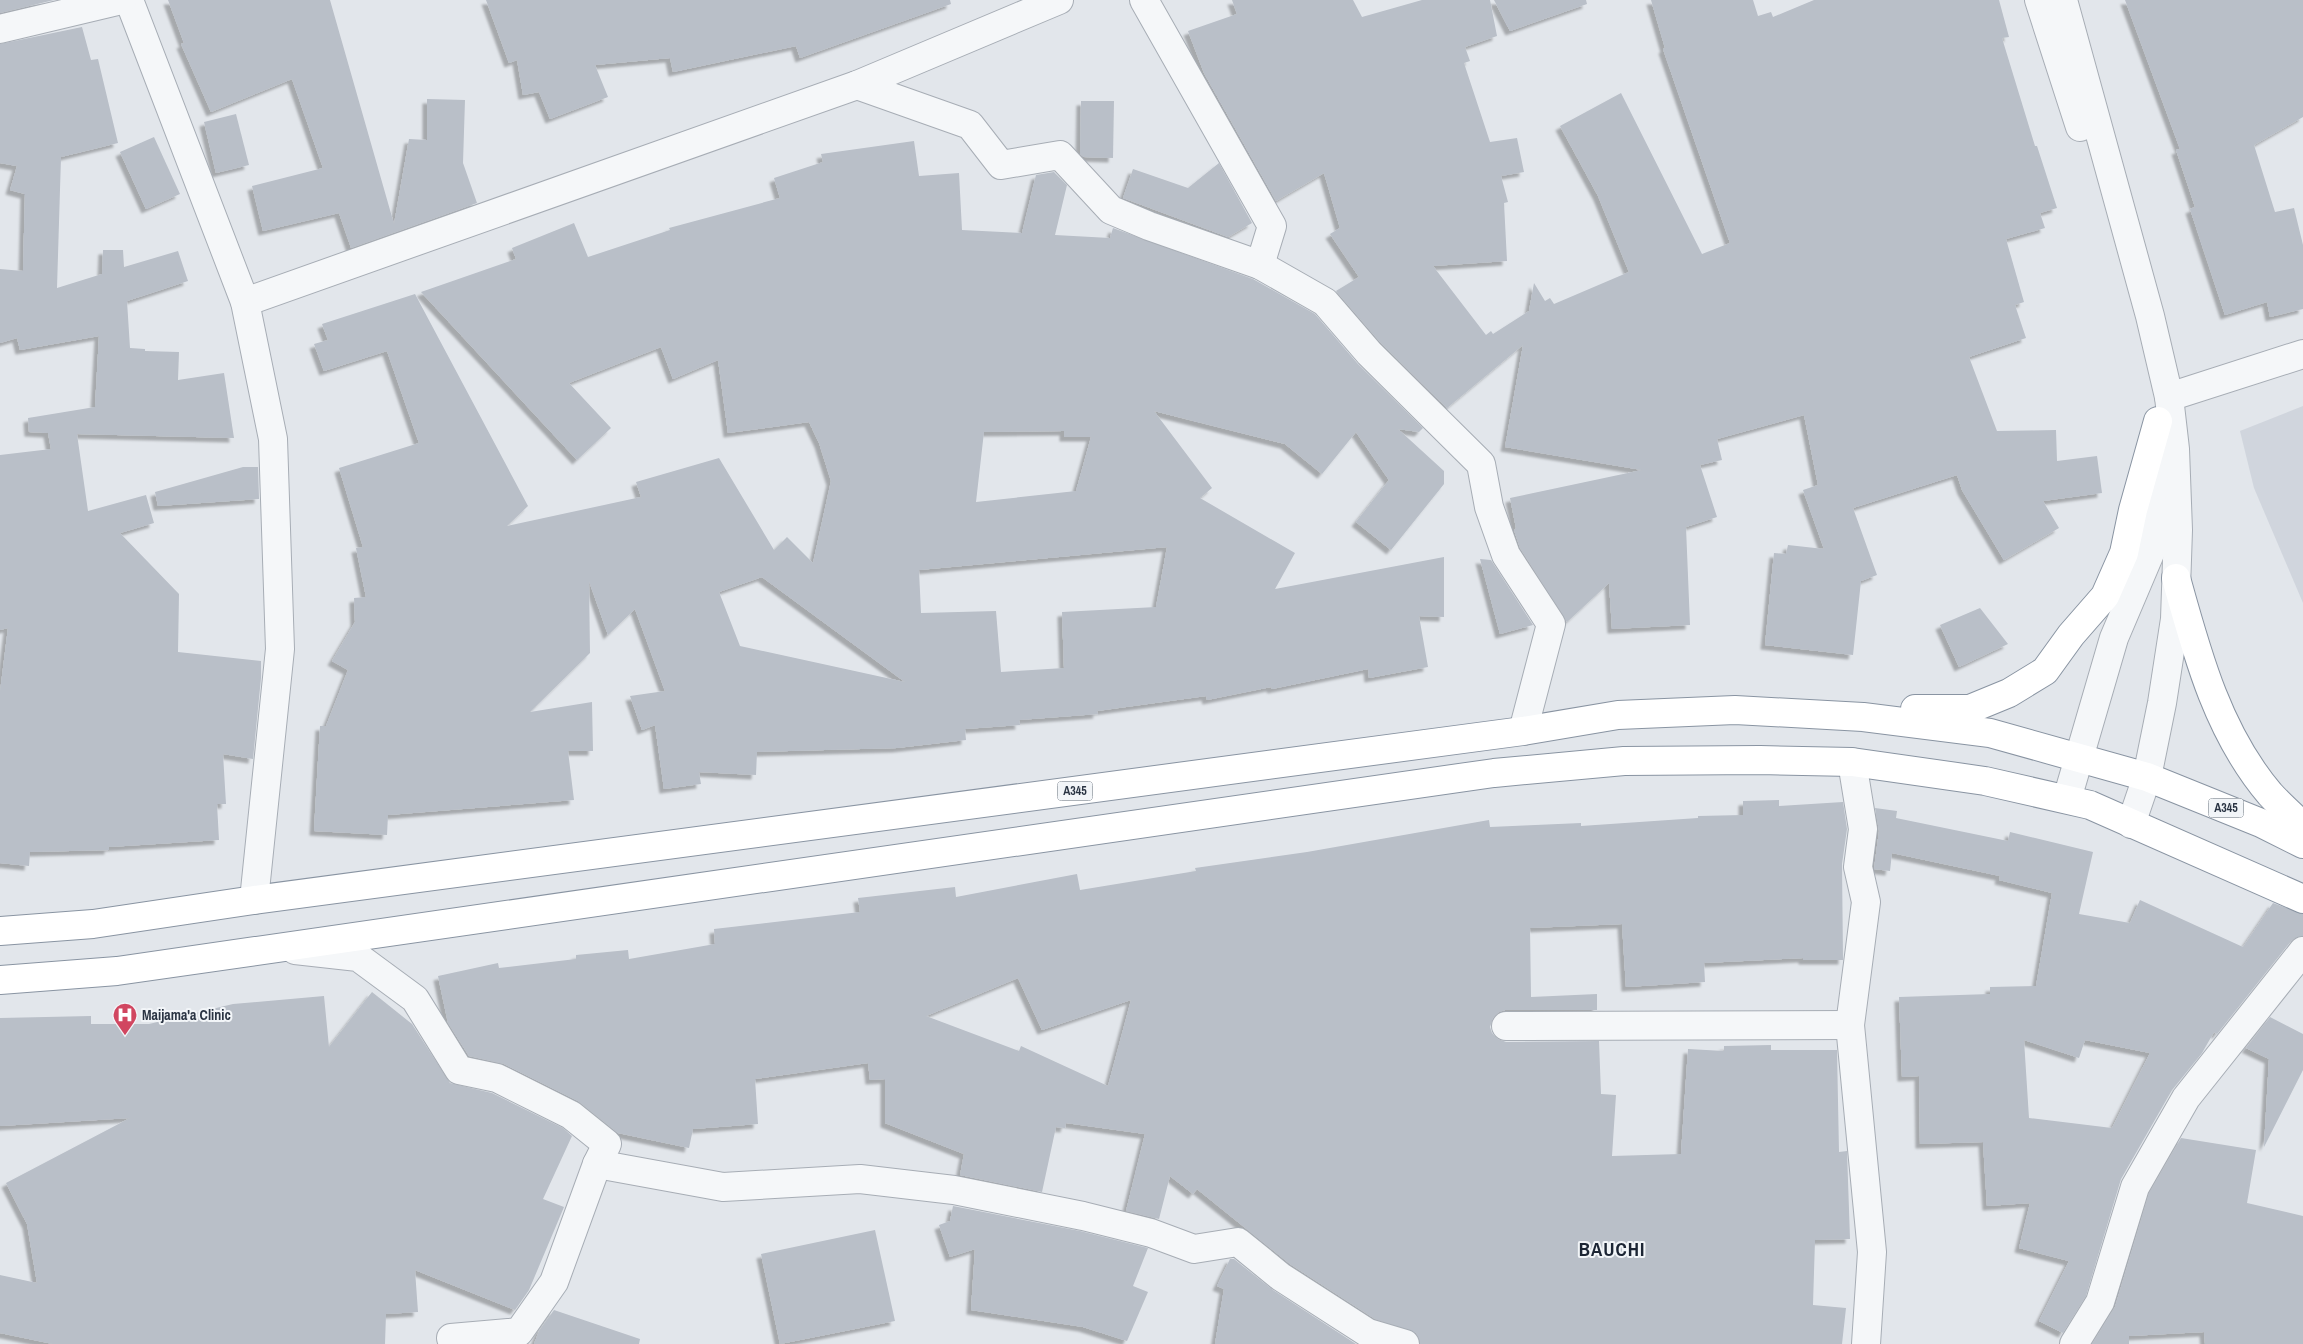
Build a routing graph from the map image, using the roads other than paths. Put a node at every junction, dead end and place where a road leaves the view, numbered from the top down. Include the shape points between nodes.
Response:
1 (122, 0) edge
2 (130, 0) edge
3 (1059, 0) edge
4 (1144, 0) edge
5 (2039, 0) edge
6 (2063, 0) edge
7 (0, 29) edge
8 (857, 85) junction
9 (1260, 265) junction
10 (246, 302) junction
11 (2303, 354) edge
12 (2169, 397) junction
13 (2158, 421) junction
14 (2176, 578) junction
15 (1827, 715) junction
16 (1523, 731) junction
17 (2079, 758) junction
18 (1852, 762) junction
19 (2147, 777) junction
20 (2067, 799) junction
21 (2131, 824) junction
22 (2303, 826) edge
23 (2303, 844) edge
24 (2303, 899) edge
25 (254, 900) junction
26 (0, 931) edge
27 (272, 948) junction
28 (2303, 952) edge
29 (0, 980) edge
30 (1506, 1026) dead end
31 (1850, 1026) junction
32 (596, 1164) junction
33 (447, 1342) edge
34 (1405, 1344) edge
35 (1866, 1344) edge
36 (2074, 1344) edge

1 - 7 street
2 - 10 street
3 - 8 street
4 - 9 street via 1272,226
5 - 13 street via 2122,260 2136,336
6 - 12 street via 2150,316
8 - 9 street via 970,125 1001,165 1060,155 1111,210
8 - 10 street
9 - 16 street via 1325,302 1369,354 1480,464 1489,507 1506,555 1551,624
10 - 25 street via 273,439 280,649
11 - 12 street
12 - 14 street via 2176,467
13 - 15 highway via 2124,553 2105,596 2045,671 2009,693 1970,709 1889,708
13 - 17 street via 2151,551 2114,638
14 - 19 street via 2174,628
14 - 22 highway via 2195,644 2225,724 2247,764 2270,794
15 - 16 highway, A345 via 1735,710 1618,715
15 - 17 highway, A345 via 1990,733
16 - 25 highway, A345
17 - 19 highway, A345
17 - 20 street
18 - 20 highway via 1985,781
18 - 27 highway via 1624,761 1494,773
18 - 31 street via 1863,829 1858,867 1866,902
19 - 21 street
19 - 23 highway, A345 via 2261,823
20 - 21 highway via 2090,805
21 - 24 highway
25 - 26 highway, A345 via 94,924
27 - 29 highway via 117,971
27 - 32 street via 358,957 415,999 458,1070 497,1078 571,1115 607,1144
28 - 36 street via 2186,1098 2135,1187 2100,1302
30 - 31 street
31 - 35 street via 1872,1252
32 - 33 street via 554,1282 519,1332
32 - 34 street via 723,1187 860,1179 954,1190 1083,1216 1151,1233 1194,1249 1238,1242 1282,1277 1368,1333

